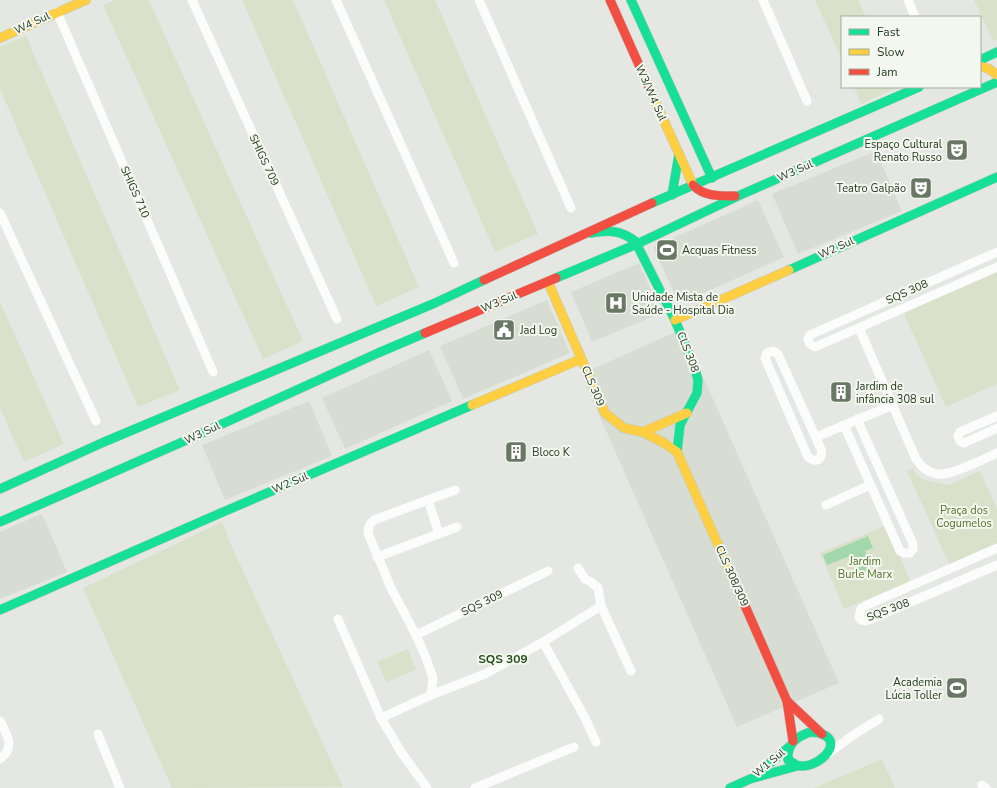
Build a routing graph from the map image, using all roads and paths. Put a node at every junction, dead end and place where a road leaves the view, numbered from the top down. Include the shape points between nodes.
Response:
1 (86, 0) edge
2 (192, 0) edge
3 (336, 0) edge
4 (479, 0) edge
5 (610, 0) edge
6 (631, 0) edge
7 (763, 0) edge
8 (908, 0) edge
9 (57, 12) junction
10 (915, 16) edge
11 (0, 38) edge
12 (639, 41) junction
13 (997, 52) edge
14 (656, 55) junction
15 (981, 60) edge
16 (638, 63) junction
17 (981, 66) edge
18 (997, 75) edge
19 (997, 82) edge
20 (917, 88) edge
21 (808, 100) dead end
22 (679, 154) junction
23 (997, 177) edge
24 (712, 178) junction
25 (693, 185) junction
26 (672, 194) junction
27 (738, 196) junction
28 (571, 208) dead end
29 (0, 213) edge
30 (583, 234) junction
31 (637, 244) junction
32 (997, 252) edge
33 (454, 263) dead end
34 (997, 266) edge
35 (548, 282) junction
36 (435, 303) junction
37 (337, 319) dead end
38 (674, 320) junction
39 (431, 323) junction
40 (859, 328) junction
41 (581, 358) junction
42 (213, 372) dead end
43 (892, 405) junction
44 (687, 413) junction
45 (997, 416) edge
46 (857, 420) junction
47 (96, 422) dead end
48 (844, 425) junction
49 (997, 428) edge
50 (643, 432) junction
51 (816, 437) junction
52 (677, 452) junction
53 (997, 453) edge
54 (870, 485) junction
55 (0, 489) edge
56 (455, 490) dead end
57 (428, 500) junction
58 (826, 505) dead end
59 (0, 522) edge
60 (457, 527) dead end
61 (439, 534) junction
62 (997, 548) edge
63 (377, 557) junction
64 (997, 565) edge
65 (578, 568) dead end
66 (548, 571) dead end
67 (601, 606) junction
68 (0, 610) edge
69 (338, 619) dead end
70 (416, 636) junction
71 (542, 642) junction
72 (631, 672) dead end
73 (431, 695) junction
74 (787, 701) junction
75 (381, 718) junction
76 (879, 719) dead end
77 (0, 721) edge
78 (98, 734) dead end
79 (826, 736) junction
80 (852, 736) junction
81 (596, 742) dead end
82 (791, 744) junction
83 (574, 747) dead end
84 (829, 753) junction
85 (0, 759) edge
86 (797, 766) junction
87 (750, 779) junction
88 (120, 788) edge
89 (427, 788) edge
90 (475, 788) edge
91 (730, 788) edge

1 - 9 main road, W4 Sul
2 - 37 street, SHIGS 709
3 - 33 street
4 - 28 street
5 - 12 main road, W3/W4 Sul
6 - 12 main road, W3/W4 Sul
7 - 21 street
8 - 10 street
9 - 11 main road, W4 Sul
9 - 42 street, SHIGS 710
12 - 14 main road, W3/W4 Sul
12 - 16 main road, W3/W4 Sul
13 - 15 main road
14 - 16 main road via 645,55
14 - 24 main road, W3/W4 Sul
16 - 22 main road, W3/W4 Sul
17 - 18 main road
19 - 27 main road, W3 Sul
20 - 24 main road
22 - 25 main road, W3/W4 Sul
22 - 26 main road
23 - 38 main road, W2 Sul
24 - 25 main road
25 - 26 main road
25 - 27 main road via 699,192 707,195
26 - 30 main road
27 - 31 main road, W3 Sul
29 - 47 street
30 - 31 main road via 618,232
30 - 36 main road
31 - 35 main road, W3 Sul
31 - 38 main road, CLS 308
32 - 40 street, SQS 308 via 810,334 808,339 815,347
34 - 40 street, SQS 308
35 - 39 main road, W3 Sul
35 - 41 main road, CLS 309
36 - 39 main road via 429,311
36 - 55 main road via 104,442
38 - 44 main road, CLS 308 via 698,380 697,392
39 - 59 main road, W3 Sul via 371,356
40 - 43 street
41 - 50 main road, CLS 309 via 605,413 624,428
41 - 68 main road, W2 Sul
43 - 46 street
43 - 53 street via 916,459 929,472 940,475 952,473
44 - 50 main road
44 - 52 main road, CLS 308 via 680,425
45 - 49 street via 960,432 958,436 964,443
46 - 48 street
46 - 54 street via 913,544 910,553 900,551
48 - 51 street
48 - 54 street
50 - 52 main road, CLS 309
51 - 51 street via 778,354 773,351 767,354 765,358 808,457 817,461 821,459 822,454
52 - 74 main road, CLS 308/309
54 - 58 street
56 - 57 street
57 - 61 street
57 - 63 street via 371,522 368,533
60 - 61 street
61 - 63 street
62 - 64 street, SQS 308 via 867,605 861,609 859,617 865,621 871,619
63 - 70 street
65 - 67 street via 585,579 598,588
66 - 70 street, SQS 309
67 - 71 street
67 - 72 street
69 - 75 street
70 - 73 street via 433,678
71 - 73 street via 485,674
71 - 81 street via 576,700
73 - 75 street
74 - 79 main road, CLS 308/309
74 - 82 main road, CLS 308/309
75 - 89 street
76 - 80 street
77 - 85 street via 9,740 7,753
78 - 88 street
79 - 80 street
79 - 82 main road via 810,732 803,734
79 - 84 main road via 831,744
80 - 84 street
82 - 86 main road via 787,754 788,760
82 - 87 main road, W1 Sul
83 - 90 street
84 - 86 main road via 816,763
86 - 87 main road, W1 Sul
87 - 91 main road, W1 Sul

